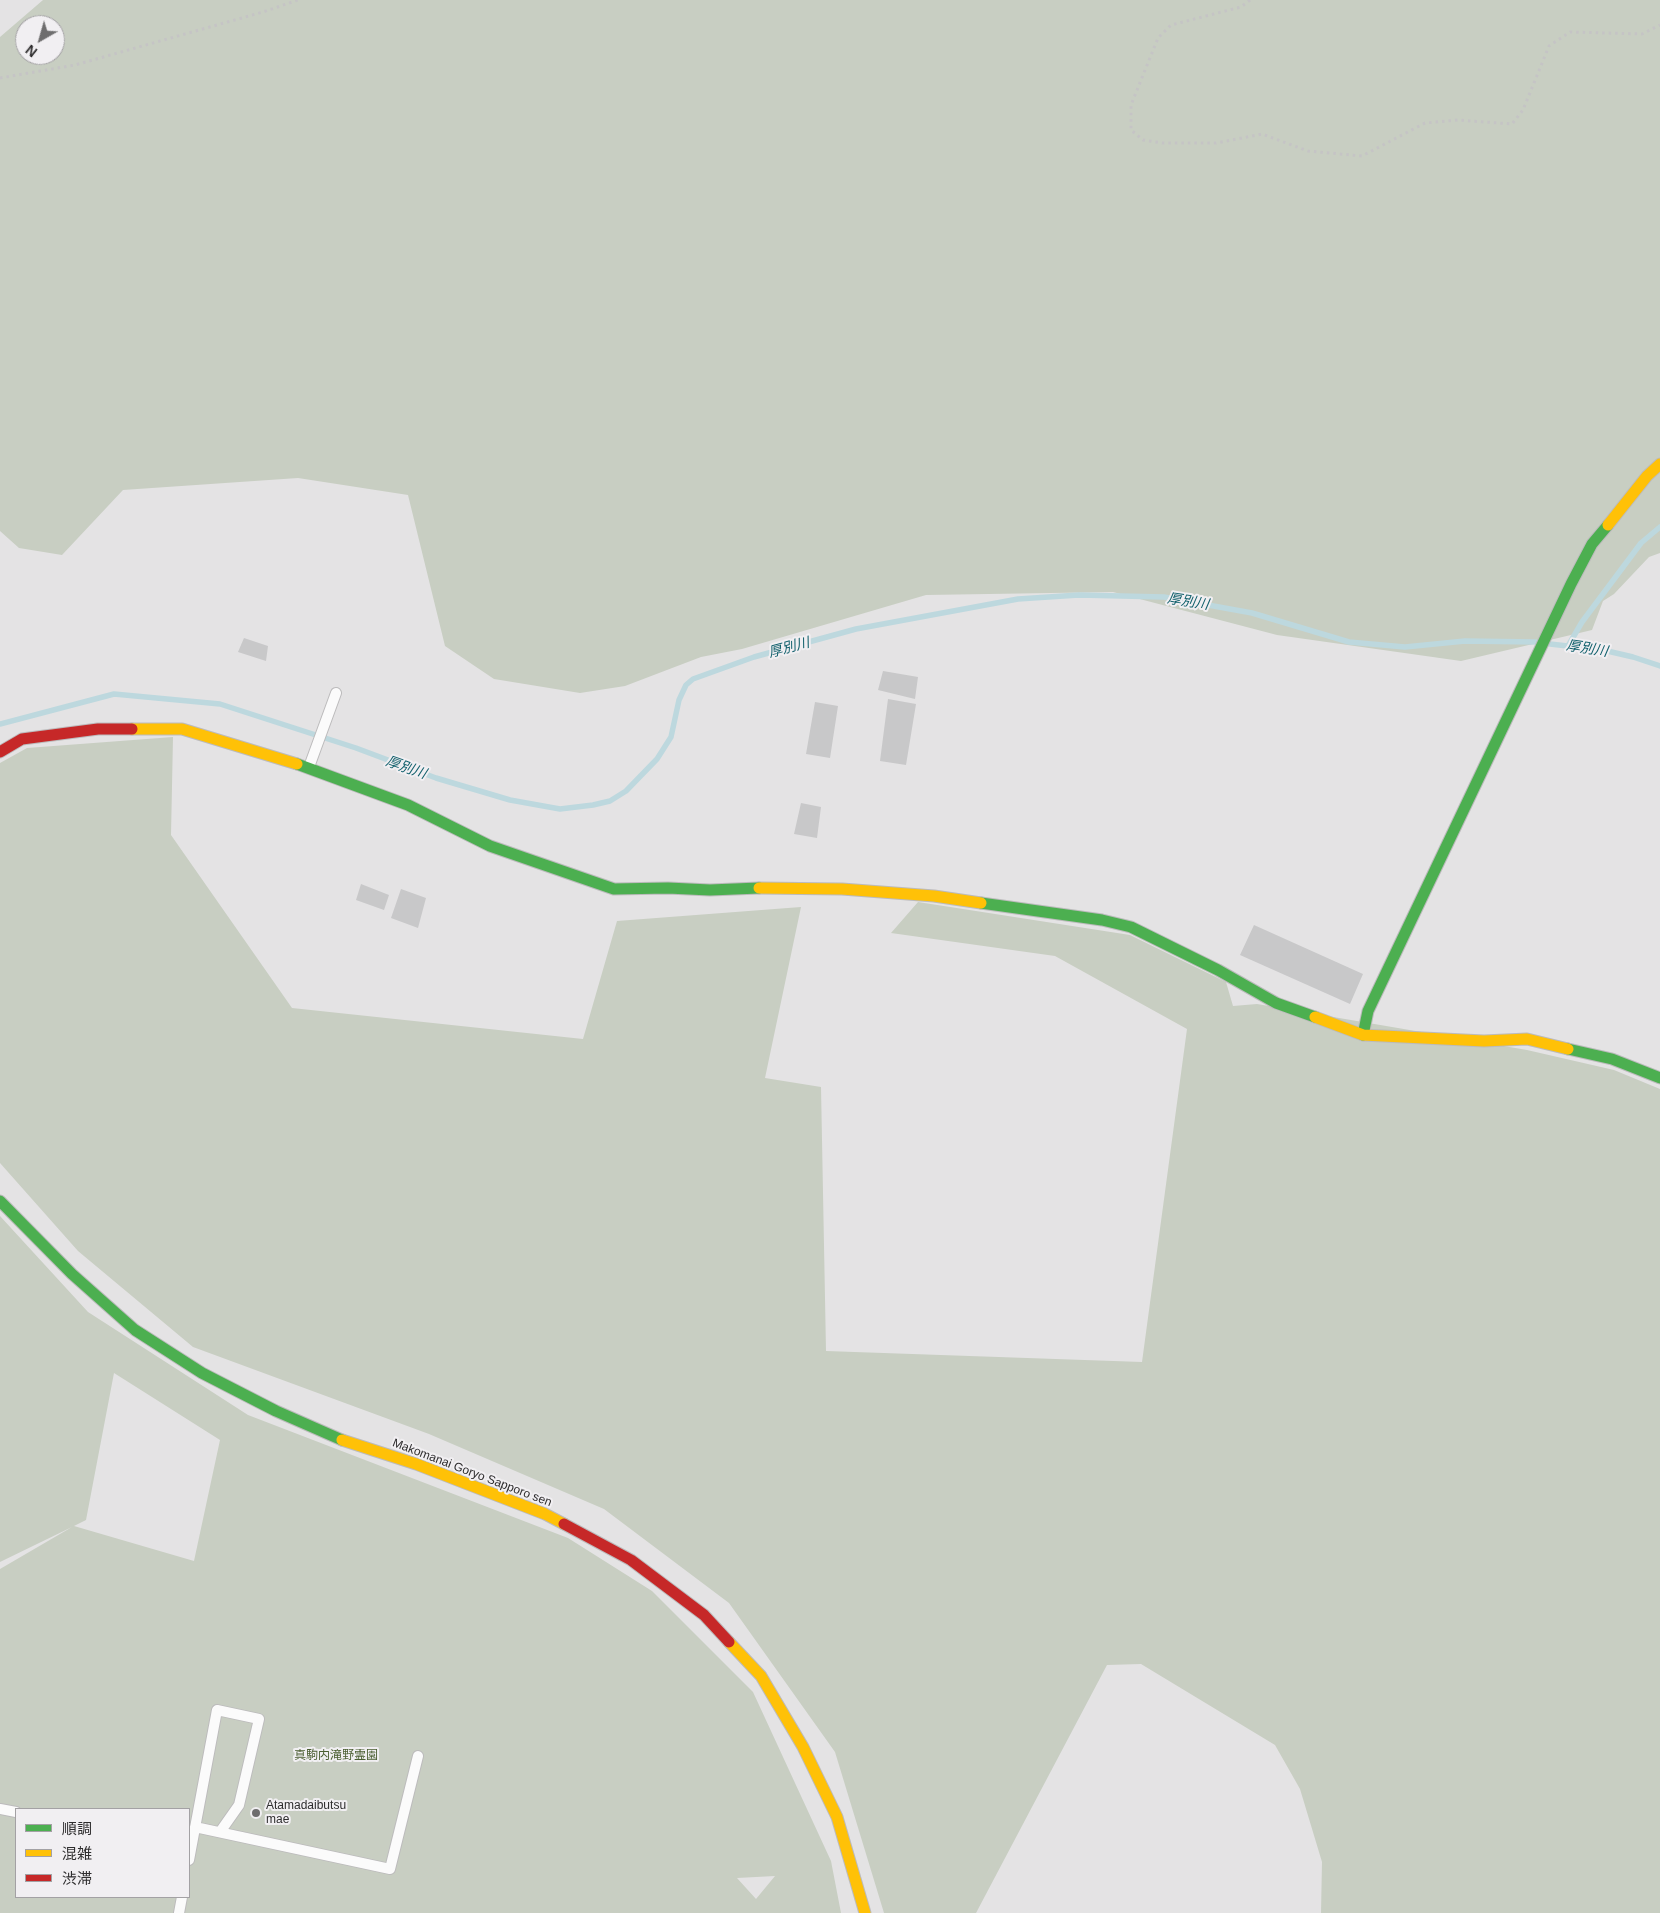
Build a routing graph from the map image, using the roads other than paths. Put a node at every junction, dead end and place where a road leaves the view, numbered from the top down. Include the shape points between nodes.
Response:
1 (1660, 464) edge
2 (336, 693) dead end
3 (0, 752) edge
4 (309, 768) junction
5 (1363, 1035) junction
6 (1660, 1078) edge
7 (0, 1201) edge
8 (418, 1756) dead end
9 (0, 1809) edge
10 (15, 1812) edge
11 (195, 1826) junction
12 (220, 1832) junction
13 (190, 1843) edge
14 (182, 1898) edge
15 (179, 1913) edge
16 (865, 1913) edge

1 - 5 street via 1592,544 1571,584 1368,1011
2 - 4 lane
3 - 4 street via 22,740 98,730 182,729
4 - 5 street via 408,804 490,846 614,889 851,889 934,896 1132,927 1276,1003
5 - 6 street via 1484,1042 1527,1040 1612,1059
7 - 16 street, Makomanai Goryo Sapporo sen via 72,1274 135,1330 202,1373 344,1441 416,1464 546,1514 631,1560 704,1615 761,1676 803,1747 837,1817
8 - 12 lane via 390,1869
9 - 10 lane
11 - 12 lane
11 - 12 lane via 217,1710 259,1719 239,1805
11 - 13 lane
14 - 15 lane

